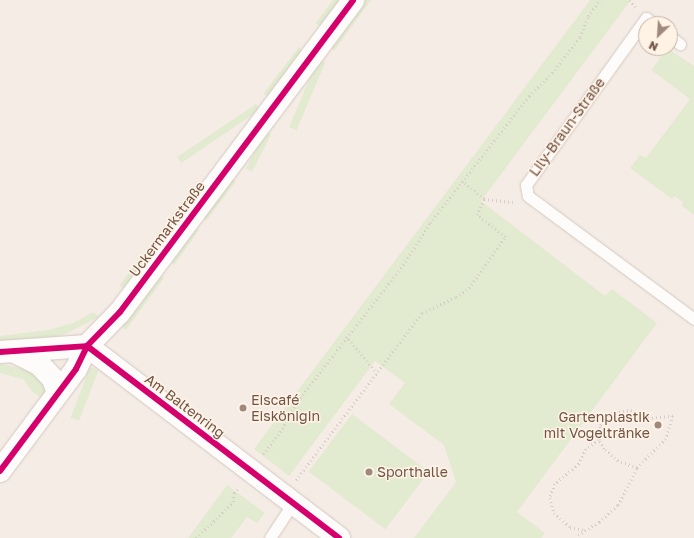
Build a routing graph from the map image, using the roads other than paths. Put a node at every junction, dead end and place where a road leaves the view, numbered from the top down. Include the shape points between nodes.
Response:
1 (352, 0) edge
2 (638, 29) edge
3 (694, 319) edge
4 (87, 346) junction
5 (8, 352) edge
6 (58, 393) junction
7 (0, 471) edge
8 (293, 504) junction
9 (270, 538) edge
10 (338, 538) edge

1 - 4 street, Uckermarkstraße via 120,312
2 - 3 lane, Lily-Braun-Straße via 526,185 528,196
4 - 5 street
4 - 6 street, Uckermarkstraße via 76,369
4 - 8 street, Am Baltenring
5 - 6 street via 39,364 54,379
6 - 7 street, Uckermarkstraße
8 - 9 lane
8 - 10 street, Am Baltenring

